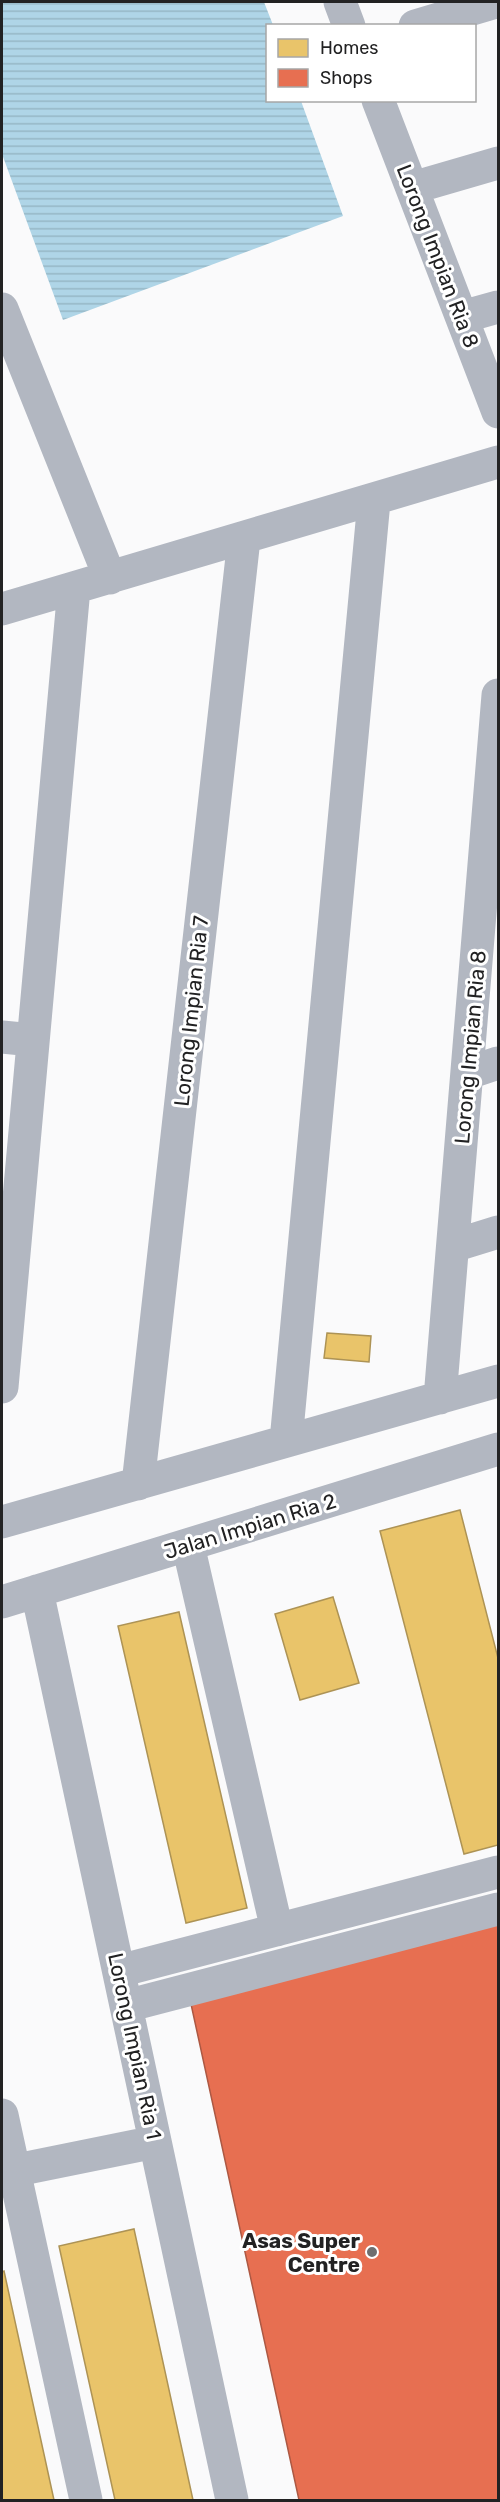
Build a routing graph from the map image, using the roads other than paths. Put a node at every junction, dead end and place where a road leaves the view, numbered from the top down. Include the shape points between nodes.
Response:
1 (340, 2) edge
2 (496, 2) edge
3 (348, 24) edge
4 (422, 24) edge
5 (379, 102) edge
6 (498, 163) edge
7 (412, 188) junction
8 (498, 307) edge
9 (2, 309) edge
10 (462, 317) junction
11 (498, 412) edge
12 (498, 462) edge
13 (375, 501) junction
14 (244, 538) junction
15 (110, 578) junction
16 (74, 588) junction
17 (2, 609) edge
18 (498, 695) edge
19 (496, 769) edge
20 (489, 927) edge
21 (17, 1039) edge
22 (498, 1063) edge
23 (468, 1073) junction
24 (498, 1232) edge
25 (453, 1246) junction
26 (498, 1381) edge
27 (2, 1387) edge
28 (440, 1398) junction
29 (286, 1441) junction
30 (498, 1449) edge
31 (138, 1484) junction
32 (2, 1522) edge
33 (188, 1545) junction
34 (37, 1591) junction
35 (2, 1602) edge
36 (498, 1872) edge
37 (498, 1909) edge
38 (277, 1930) junction
39 (119, 1971) junction
40 (126, 2006) junction
41 (2, 2115) edge
42 (155, 2142) junction
43 (8, 2172) edge
44 (86, 2500) edge
45 (232, 2500) edge

1 - 3 street
2 - 4 street
5 - 7 street, Lorong Impian Ria 8
6 - 7 street
7 - 10 street, Lorong Impian Ria 8
8 - 10 street
9 - 15 street
10 - 11 street, Lorong Impian Ria 8
12 - 13 street
13 - 14 street
13 - 29 street
14 - 15 street
14 - 31 street, Lorong Impian Ria 7
15 - 16 street
16 - 17 street
16 - 21 street
18 - 19 street, Lorong Impian Ria 8
19 - 20 street, Lorong Impian Ria 8
20 - 23 street, Lorong Impian Ria 8
21 - 27 street
22 - 23 street
23 - 25 street, Lorong Impian Ria 8
24 - 25 street
25 - 28 street, Lorong Impian Ria 8
26 - 28 street
28 - 29 street
29 - 31 street
30 - 33 street, Jalan Impian Ria 2
31 - 32 street
33 - 34 street, Jalan Impian Ria 2
33 - 38 street
34 - 35 street, Jalan Impian Ria 2
34 - 39 street, Lorong Impian Ria 1
36 - 38 street
37 - 40 street
38 - 39 street
39 - 40 street, Lorong Impian Ria 1
40 - 42 street, Lorong Impian Ria 1
41 - 43 street
42 - 43 street
42 - 45 street, Lorong Impian Ria 1
43 - 44 street

